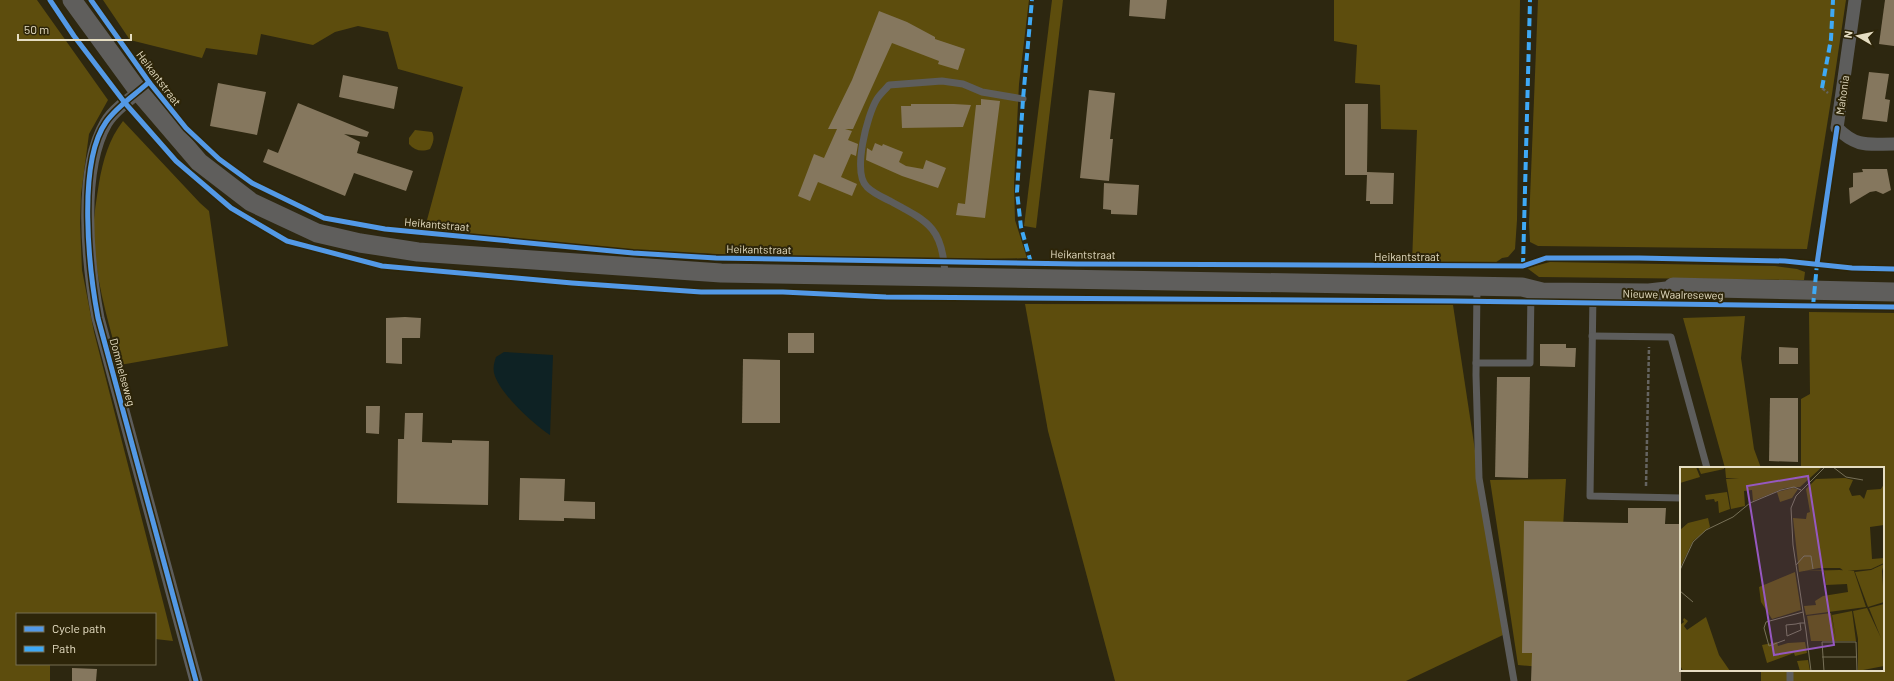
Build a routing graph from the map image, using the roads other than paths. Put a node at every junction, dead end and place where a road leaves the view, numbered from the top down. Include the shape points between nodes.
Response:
1 (72, 0) edge
2 (1855, 0) edge
3 (139, 92) junction
4 (1023, 99) dead end
5 (1894, 144) edge
6 (945, 278) junction
7 (1450, 286) joint
8 (1477, 287) junction
9 (1526, 288) junction
10 (1593, 288) junction
11 (1894, 292) edge
12 (1592, 336) junction
13 (1476, 363) junction
14 (1707, 467) edge
15 (1680, 498) edge
16 (196, 681) edge
17 (1514, 681) edge

1 - 3 street, Heikantstraat
2 - 5 street, Mahonia via 1837,128 1857,143
3 - 6 street, Heikantstraat via 199,162 251,202 317,233 418,252 721,273
3 - 16 street, Dommelseweg via 106,122 96,146 91,168 88,219 91,280 98,318
4 - 6 lane via 982,92 963,84 942,82 888,86 876,100 865,129 861,162 863,181 874,193 933,228 940,241 945,262
6 - 7 street, Heikantstraat
7 - 8 street, Nieuwe Waalreseweg
8 - 9 street, Nieuwe Waalreseweg
8 - 13 lane
9 - 10 street, Nieuwe Waalreseweg via 1544,283
9 - 13 lane via 1530,363
10 - 11 street, Nieuwe Waalreseweg via 1648,284 1684,289
10 - 12 lane
12 - 14 lane via 1671,337
12 - 15 lane via 1590,496
13 - 17 lane via 1480,478

